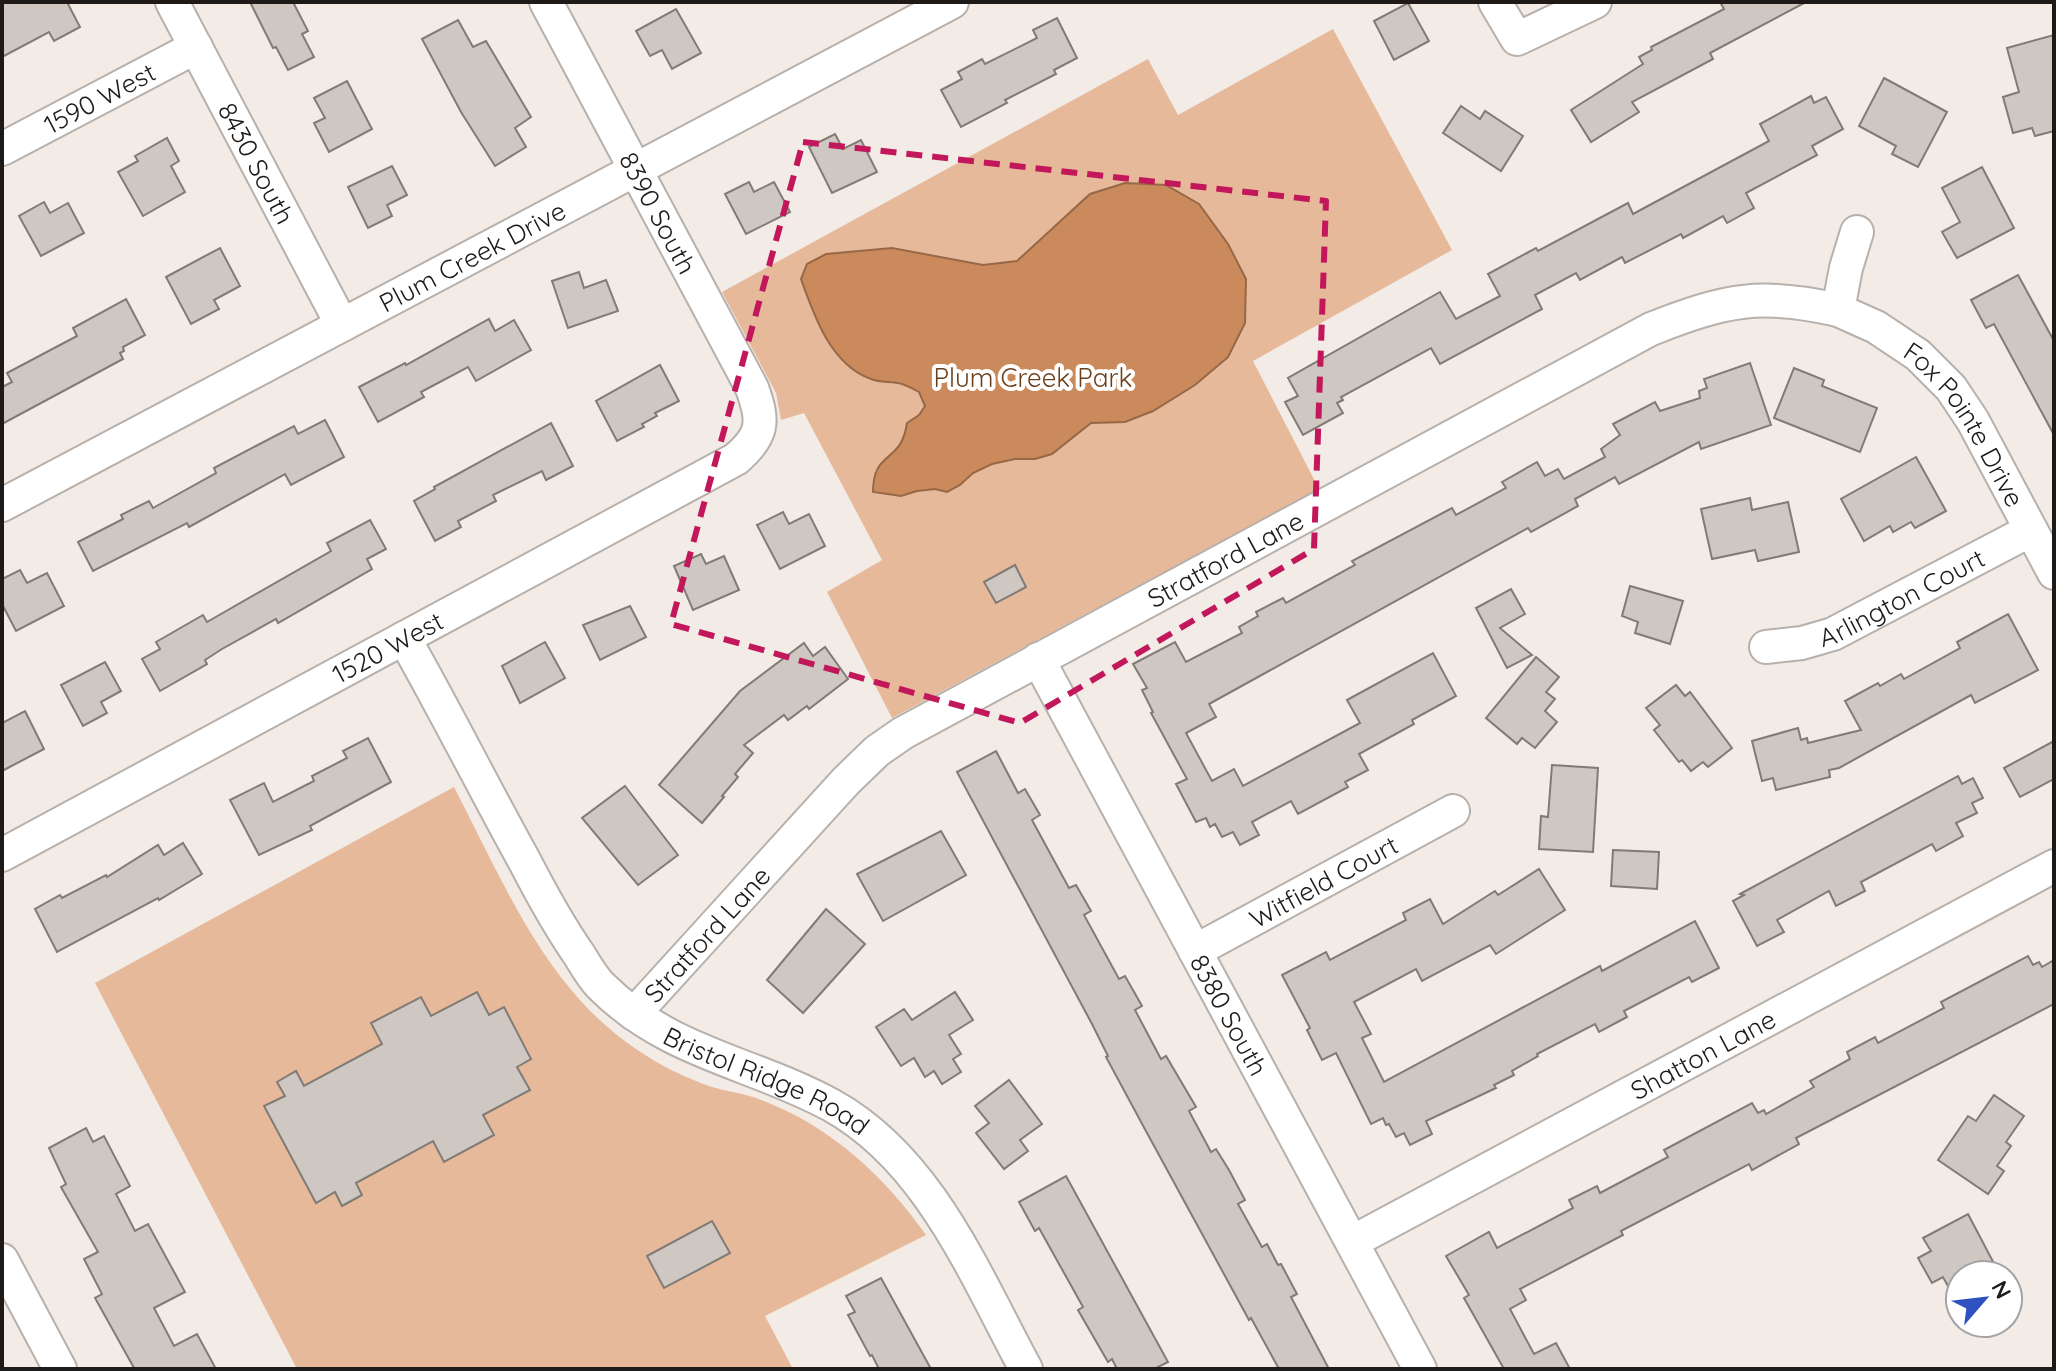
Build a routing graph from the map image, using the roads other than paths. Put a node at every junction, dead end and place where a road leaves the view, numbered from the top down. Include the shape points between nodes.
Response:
1 (172, 2) edge
2 (546, 2) edge
3 (1495, 2) edge
4 (1595, 2) edge
5 (938, 5) edge
6 (196, 47) junction
7 (2, 149) edge
8 (634, 168) junction
9 (1857, 232) dead end
10 (1838, 310) junction
11 (342, 325) junction
12 (761, 426) joint
13 (2, 505) edge
14 (2031, 530) junction
15 (2054, 573) edge
16 (404, 638) junction
17 (1766, 647) dead end
18 (1038, 659) junction
19 (1453, 811) dead end
20 (2, 855) edge
21 (2054, 866) edge
22 (1195, 951) junction
23 (634, 1014) junction
24 (1352, 1242) junction
25 (2, 1260) edge
26 (60, 1369) edge
27 (1026, 1369) edge
28 (1420, 1369) edge

1 - 6 street, 8430 South
2 - 8 street, 8390 South
3 - 4 street via 1517,39
5 - 8 street, Plum Creek Drive
6 - 7 street, 1590 West
6 - 11 street, 8430 South
8 - 11 street, Plum Creek Drive
8 - 12 street, 8390 South via 752,388
9 - 10 street
10 - 14 street, Fox Pointe Drive via 1918,355 1951,388
10 - 18 street, Stratford Lane via 1753,299 1702,309 1651,329
11 - 13 street, Plum Creek Drive
12 - 16 street, 1520 West via 752,445 736,459
14 - 15 street, Fox Pointe Drive
14 - 17 street, Arlington Court via 1833,634
16 - 20 street, 1520 West
16 - 23 street, Bristol Ridge Road via 557,922 599,985
18 - 22 street, 8380 South
18 - 23 street, Stratford Lane via 877,751
19 - 22 street, Witfield Court
21 - 24 street, Shatton Lane
22 - 24 street, 8380 South
23 - 27 street, Bristol Ridge Road via 720,1060 822,1100 868,1130 907,1169 951,1228
24 - 28 street, 8380 South
25 - 26 street

